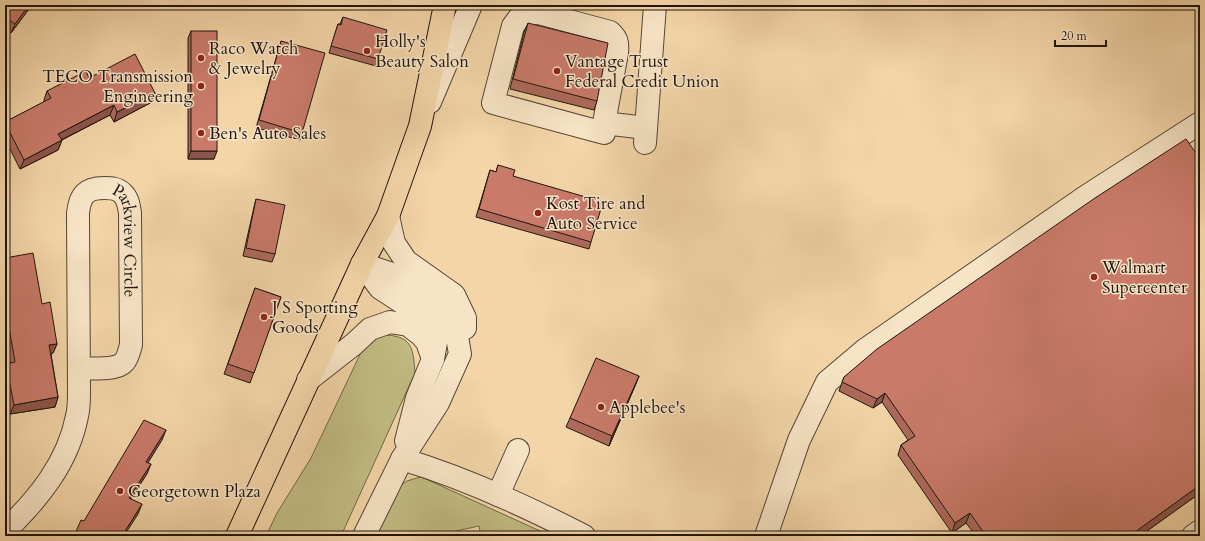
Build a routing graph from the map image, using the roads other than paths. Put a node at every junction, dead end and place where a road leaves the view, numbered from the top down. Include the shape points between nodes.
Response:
1 (445, 5) edge
2 (471, 5) edge
3 (655, 5) edge
4 (604, 122) junction
5 (1200, 123) edge
6 (420, 126) junction
7 (388, 216) junction
8 (362, 264) junction
9 (460, 354) junction
10 (433, 360) junction
11 (80, 368) junction
12 (308, 380) junction
13 (518, 450) dead end
14 (402, 459) junction
15 (498, 495) junction
16 (5, 530) edge
17 (1200, 531) edge
18 (237, 536) edge
19 (364, 536) edge
20 (584, 536) edge
21 (766, 536) edge
22 (1193, 536) edge

1 - 6 main road
2 - 6 street
3 - 4 street via 646,135
4 - 4 street via 604,133 493,103 512,26 519,18 539,13 610,32 615,36 618,44 617,53
5 - 21 street via 1085,197 866,349 827,382 800,440
6 - 7 main road
7 - 8 main road
7 - 9 street via 394,243 406,261 454,295 465,318 466,340
8 - 9 street via 389,273 442,306 454,319
8 - 10 street via 380,288 422,313 433,326 437,337
8 - 12 main road
9 - 14 street via 438,404
10 - 12 street via 422,335 408,325 390,322 370,329
10 - 14 street via 417,398
11 - 11 street, Parkview Circle via 79,202 84,194 94,188 114,188 123,193 130,213 131,345 123,364 111,368
11 - 16 street, Parkview Circle via 78,415 65,456 31,505
12 - 18 main road
13 - 15 street
14 - 15 street via 435,469
14 - 19 street
15 - 20 street
17 - 22 street

